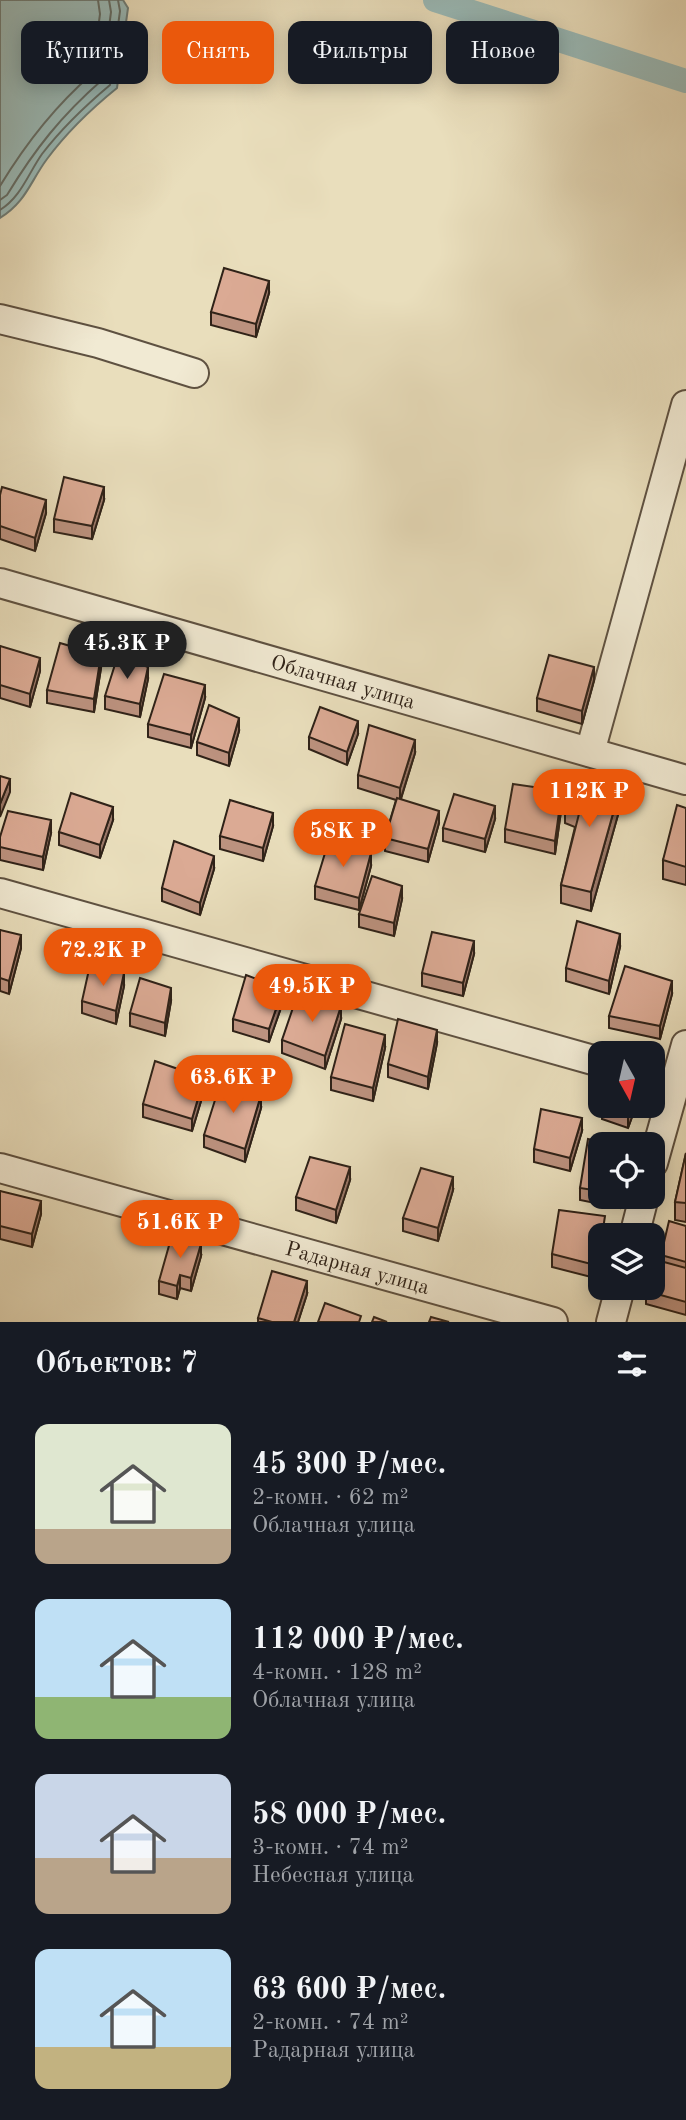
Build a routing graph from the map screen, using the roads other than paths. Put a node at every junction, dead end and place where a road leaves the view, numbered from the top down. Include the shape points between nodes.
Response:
1 (0, 319) edge
2 (194, 373) dead end
3 (686, 405) edge
4 (0, 583) edge
5 (590, 752) junction
6 (686, 780) edge
7 (0, 893) edge
8 (686, 1045) edge
9 (588, 1059) edge
10 (665, 1077) edge
11 (0, 1168) edge
12 (617, 1300) edge
13 (553, 1322) edge
14 (611, 1322) edge

1 - 2 street
3 - 5 street
4 - 5 street, Облачная улица
5 - 6 street, Облачная улица
7 - 9 street
8 - 10 street
11 - 13 street, Радарная улица
12 - 14 street

